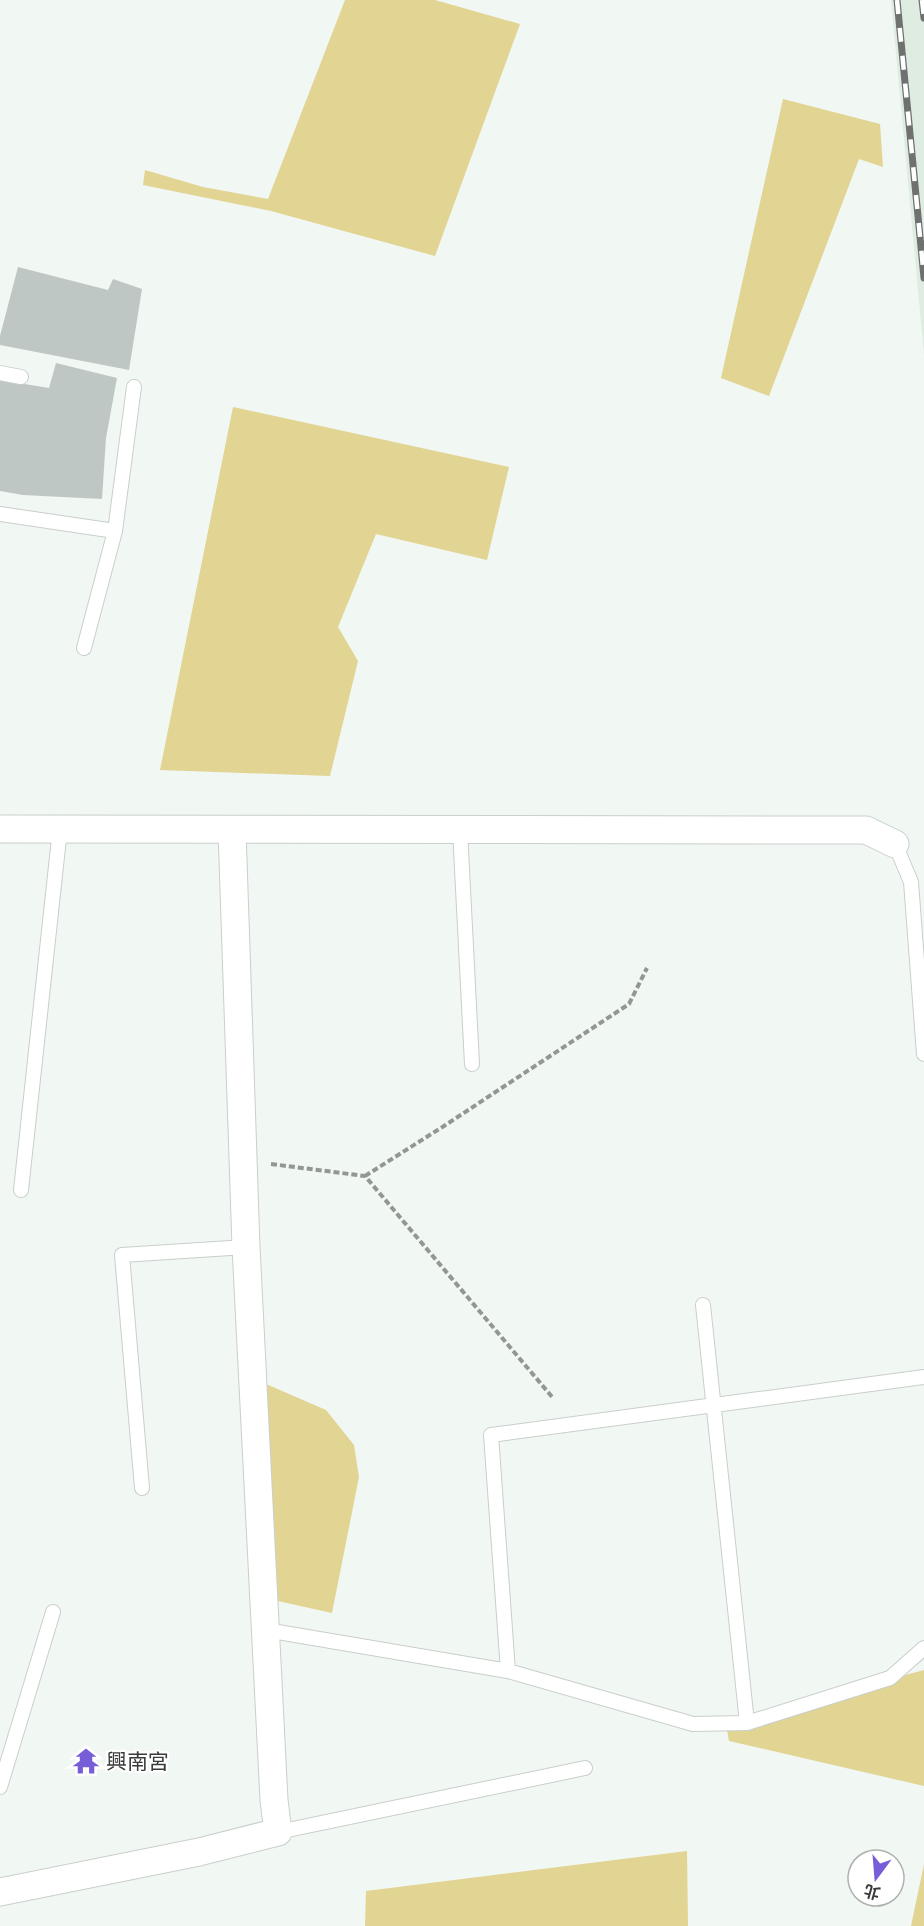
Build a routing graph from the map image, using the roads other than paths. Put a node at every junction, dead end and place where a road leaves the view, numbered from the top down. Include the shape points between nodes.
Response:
1 (0, 373) edge
2 (21, 377) dead end
3 (134, 387) dead end
4 (0, 514) edge
5 (115, 531) junction
6 (84, 648) dead end
7 (0, 829) edge
8 (60, 830) junction
9 (232, 830) junction
10 (460, 830) junction
11 (894, 844) joint
12 (924, 1054) edge
13 (472, 1064) dead end
14 (21, 1190) dead end
15 (246, 1247) junction
16 (702, 1305) dead end
17 (924, 1377) edge
18 (713, 1405) junction
19 (142, 1488) dead end
20 (53, 1612) dead end
21 (266, 1630) junction
22 (924, 1648) edge
23 (508, 1671) junction
24 (747, 1723) junction
25 (585, 1768) dead end
26 (0, 1787) edge
27 (278, 1832) junction
28 (0, 1892) edge

1 - 2 lane
3 - 5 lane
4 - 5 lane
5 - 6 lane
7 - 8 street
8 - 9 street
8 - 14 lane
9 - 10 street
9 - 15 street
10 - 11 street via 866,830
10 - 13 lane
11 - 12 lane via 911,882
15 - 19 lane via 122,1255
15 - 21 street
16 - 18 lane
17 - 18 lane
18 - 23 lane via 491,1435
18 - 24 lane
20 - 26 lane
21 - 23 lane
21 - 27 street
22 - 24 lane via 890,1677
23 - 24 lane via 693,1724
25 - 27 lane
27 - 28 street

